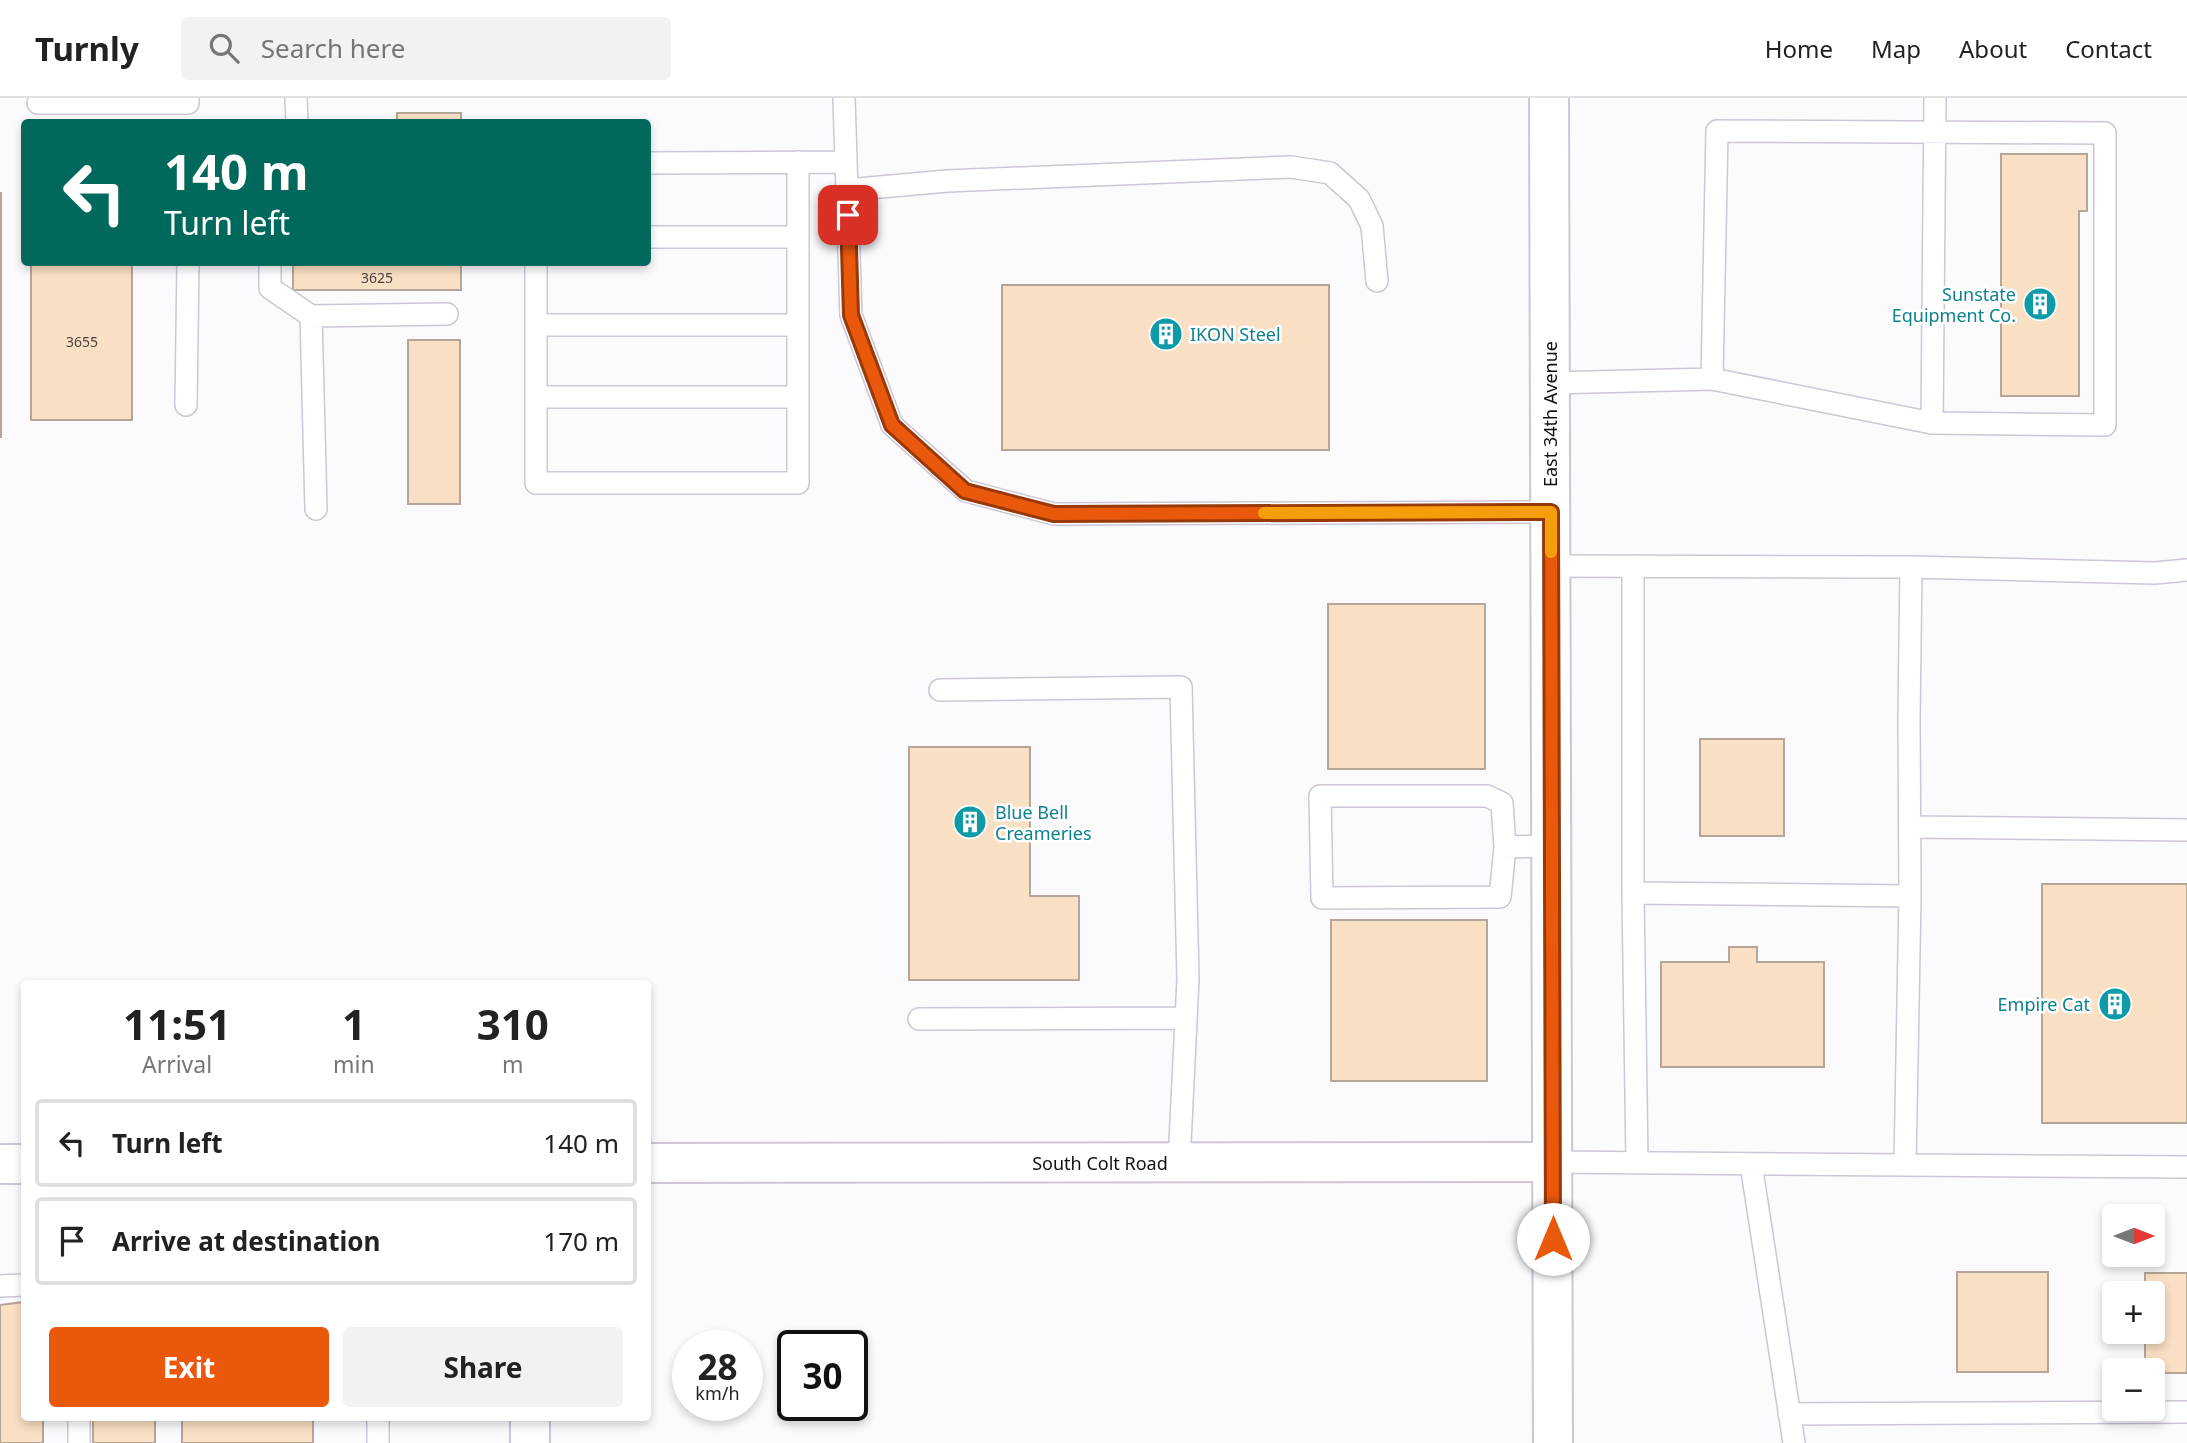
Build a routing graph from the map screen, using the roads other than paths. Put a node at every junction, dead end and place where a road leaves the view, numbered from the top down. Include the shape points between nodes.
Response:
1 (296, 98) edge
2 (844, 98) edge
3 (1549, 98) edge
4 (1935, 98) edge
5 (38, 103) dead end
6 (188, 108) edge
7 (297, 119) edge
8 (1935, 133) junction
9 (798, 162) junction
10 (846, 162) junction
11 (651, 163) edge
12 (847, 190) junction
13 (651, 237) edge
14 (798, 237) junction
15 (188, 266) edge
16 (270, 266) edge
17 (536, 266) edge
18 (1377, 281) dead end
19 (447, 314) dead end
20 (311, 316) junction
21 (536, 325) junction
22 (798, 325) junction
23 (1713, 379) junction
24 (1550, 383) junction
25 (536, 397) junction
26 (798, 397) junction
27 (187, 405) dead end
28 (1932, 423) junction
29 (316, 509) dead end
30 (1551, 512) junction
31 (1551, 566) junction
32 (1633, 566) junction
33 (1911, 567) junction
34 (2187, 570) edge
35 (940, 691) dead end
36 (1911, 827) junction
37 (2187, 830) edge
38 (1551, 846) junction
39 (1505, 847) junction
40 (1633, 893) junction
41 (1910, 896) junction
42 (1186, 1017) junction
43 (919, 1019) dead end
44 (1552, 1162) junction
45 (1637, 1162) junction
46 (651, 1163) edge
47 (1179, 1163) junction
48 (0, 1164) edge
49 (21, 1164) edge
50 (1751, 1164) junction
51 (1905, 1165) junction
52 (2187, 1167) edge
53 (21, 1285) edge
54 (0, 1286) edge
55 (2187, 1412) edge
56 (1789, 1415) junction
57 (79, 1421) edge
58 (378, 1421) edge
59 (530, 1421) edge
60 (79, 1443) edge
61 (378, 1443) edge
62 (530, 1443) edge
63 (1553, 1443) edge
64 (1794, 1443) edge

1 - 7 lane
2 - 10 lane
3 - 24 street, East 34th Avenue
4 - 8 lane
5 - 6 lane
8 - 23 lane via 1717,131
8 - 28 lane
8 - 28 lane via 2105,133 2105,425
9 - 10 lane
9 - 11 lane
9 - 14 lane
10 - 12 lane
12 - 18 lane via 947,181 1291,167 1330,173 1359,199 1372,226
12 - 30 lane via 851,315 892,425 965,491 1054,514
13 - 14 lane
14 - 22 lane
15 - 27 lane
16 - 20 lane via 270,288
17 - 21 lane
19 - 20 lane
20 - 29 lane
21 - 22 lane
21 - 25 lane
22 - 26 lane
23 - 24 lane
23 - 28 lane
24 - 30 street, East 34th Avenue
25 - 26 lane
25 - 26 lane via 536,483 798,483
30 - 31 street, East 34th Avenue
31 - 32 lane
31 - 38 street, East 34th Avenue
32 - 33 lane
32 - 40 lane
33 - 34 lane
33 - 36 lane
35 - 42 lane via 1181,687
36 - 37 lane
36 - 41 lane
38 - 39 lane
38 - 44 street, East 34th Avenue
39 - 39 lane via 1500,897 1322,898 1320,796 1487,796 1502,803
40 - 41 lane
40 - 45 lane
41 - 51 lane
42 - 43 lane
42 - 47 lane
44 - 45 lane
44 - 47 street, South Colt Road
44 - 63 street, East 34th Avenue
45 - 50 lane
46 - 47 street, South Colt Road
48 - 49 street
50 - 51 lane
50 - 56 lane
51 - 52 lane
53 - 54 lane
55 - 56 lane
56 - 64 lane
57 - 60 lane
58 - 61 lane
59 - 62 street

